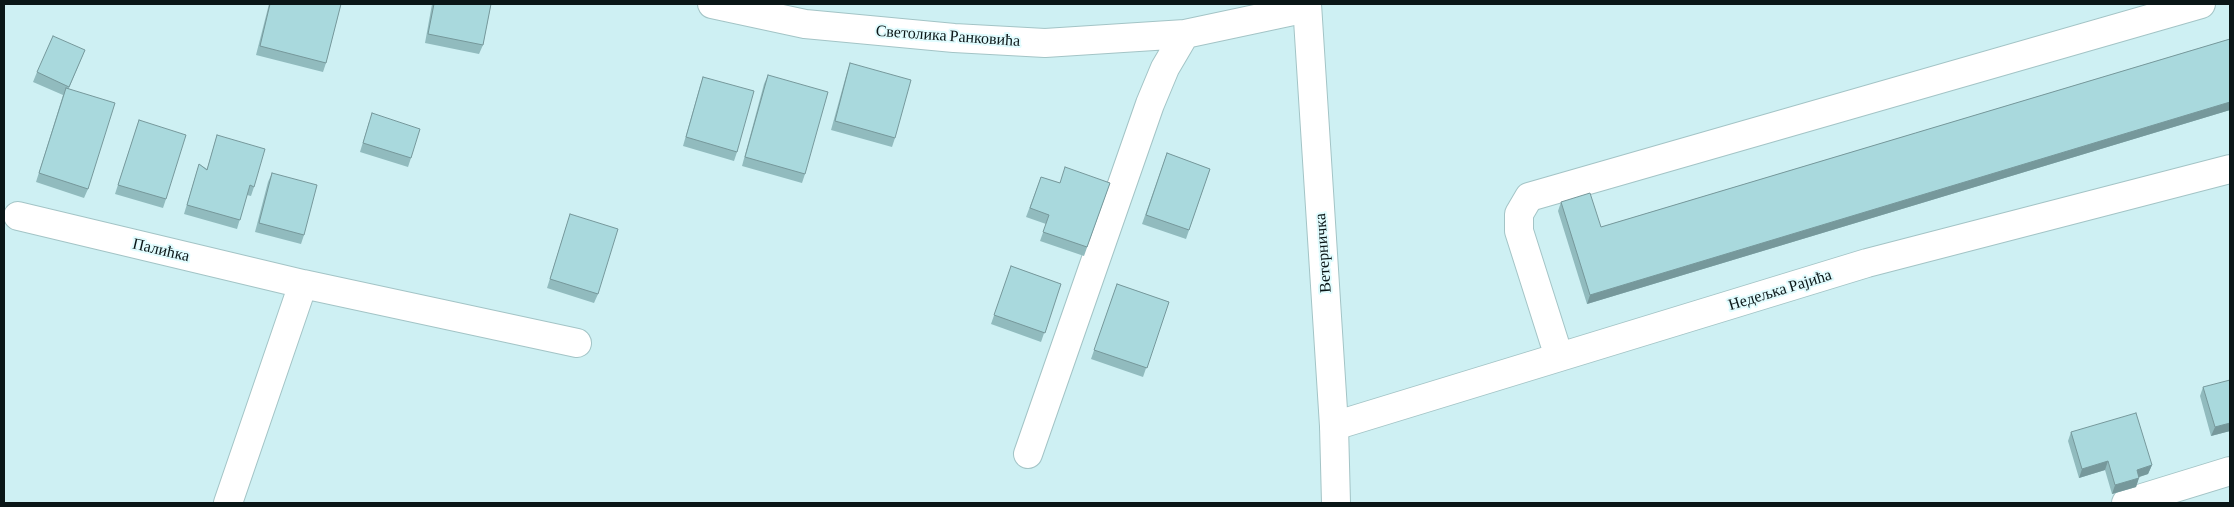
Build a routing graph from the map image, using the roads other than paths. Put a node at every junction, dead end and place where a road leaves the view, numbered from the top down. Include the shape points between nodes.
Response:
1 (712, 4) edge
2 (2201, 4) edge
3 (1307, 6) edge
4 (1185, 34) junction
5 (2230, 169) edge
6 (18, 216) dead end
7 (304, 284) junction
8 (577, 343) dead end
9 (1558, 357) junction
10 (1334, 426) junction
11 (1028, 454) dead end
12 (2230, 471) edge
13 (228, 503) edge
14 (1336, 503) edge
15 (2126, 503) edge

1 - 4 street, Светолика Ранковића via 805,24 954,38 1045,43
2 - 9 street via 1529,197 1519,214 1519,231
3 - 4 street, Светолика Ранковића
3 - 10 street, Ветерничка
4 - 11 street via 1165,68 1150,104
5 - 9 street, Недељка Рајића via 1867,263
6 - 7 street, Палићка
7 - 8 street, Палићка
7 - 13 street
9 - 10 street, Недељка Рајића
10 - 14 street, Ветерничка
12 - 15 street

